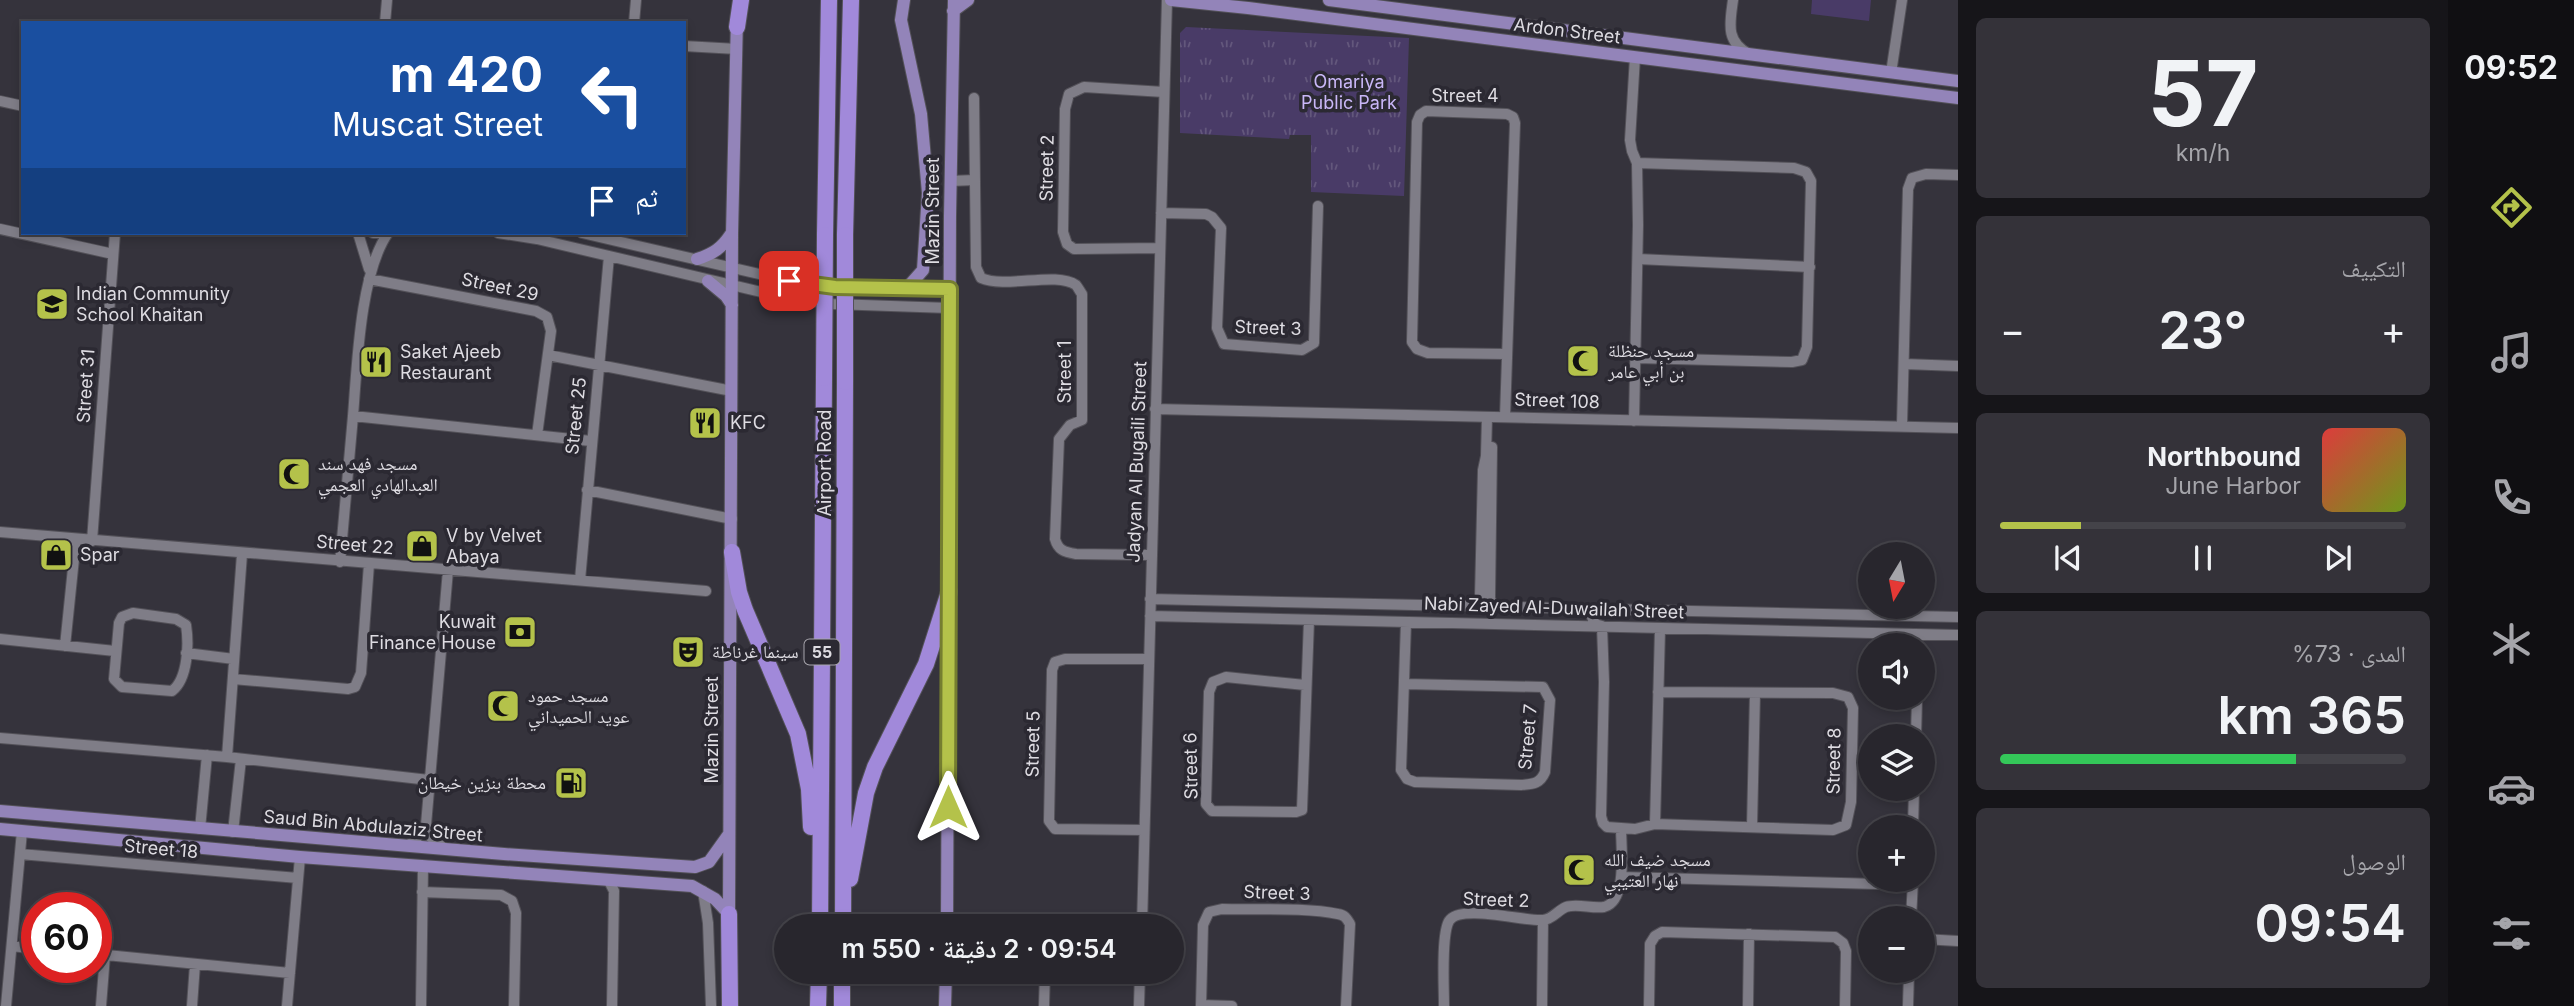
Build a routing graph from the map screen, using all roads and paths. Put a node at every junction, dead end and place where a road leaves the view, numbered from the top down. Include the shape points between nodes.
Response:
1 (387, 0) edge
2 (636, 0) edge
3 (739, 0) edge
4 (829, 0) edge
5 (851, 0) edge
6 (904, 0) edge
7 (968, 0) edge
8 (1169, 0) edge
9 (1329, 0) edge
10 (1733, 0) edge
11 (1902, 0) edge
12 (1251, 4) edge
13 (953, 6) edge
14 (1455, 16) junction
15 (385, 21) edge
16 (634, 21) edge
17 (737, 27) joint
18 (1729, 32) junction
19 (1454, 35) junction
20 (686, 46) edge
21 (737, 49) junction
22 (1707, 49) junction
23 (1749, 54) junction
24 (1635, 57) junction
25 (1891, 73) junction
26 (1958, 81) edge
27 (1164, 92) junction
28 (974, 98) dead end
29 (1958, 99) edge
30 (0, 101) edge
31 (21, 106) edge
32 (1637, 163) junction
33 (1958, 175) edge
34 (950, 177) junction
35 (974, 177) junction
36 (1318, 206) dead end
37 (1161, 213) junction
38 (0, 229) edge
39 (21, 234) edge
40 (732, 234) junction
41 (27, 235) edge
42 (115, 235) edge
43 (359, 235) edge
44 (387, 235) edge
45 (560, 235) edge
46 (541, 236) edge
47 (613, 236) edge
48 (564, 246) junction
49 (1160, 248) junction
50 (113, 254) junction
51 (609, 256) junction
52 (697, 259) junction
53 (1638, 259) junction
54 (1810, 267) junction
55 (732, 269) junction
56 (369, 277) junction
57 (708, 281) junction
58 (731, 286) junction
59 (907, 288) junction
60 (950, 289) junction
61 (732, 306) junction
62 (949, 308) junction
63 (1506, 354) junction
64 (548, 355) junction
65 (1636, 358) junction
66 (599, 363) junction
67 (1905, 364) junction
68 (1958, 366) edge
69 (732, 391) junction
70 (1156, 409) junction
71 (353, 416) junction
72 (1490, 417) junction
73 (1505, 417) junction
74 (1634, 421) junction
75 (1902, 425) junction
76 (1958, 428) edge
77 (537, 435) junction
78 (591, 441) junction
79 (587, 490) junction
80 (732, 519) junction
81 (0, 532) edge
82 (76, 540) junction
83 (92, 541) junction
84 (732, 552) junction
85 (242, 554) junction
86 (1152, 555) junction
87 (340, 562) junction
88 (369, 564) junction
89 (1486, 568) junction
90 (448, 570) junction
91 (580, 580) junction
92 (706, 591) dead end
93 (949, 592) junction
94 (1150, 599) junction
95 (1228, 601) junction
96 (1251, 601) junction
97 (1475, 607) junction
98 (1493, 608) junction
99 (1571, 609) junction
100 (1600, 609) junction
101 (1858, 614) edge
102 (1150, 616) junction
103 (1936, 616) edge
104 (1958, 617) edge
105 (1227, 618) junction
106 (1250, 619) junction
107 (1309, 620) junction
108 (1406, 622) junction
109 (1572, 625) junction
110 (1602, 626) junction
111 (1660, 629) junction
112 (1858, 633) edge
113 (1935, 634) edge
114 (1958, 635) edge
115 (0, 639) edge
116 (65, 646) junction
117 (115, 651) junction
118 (186, 653) junction
119 (234, 659) junction
120 (1149, 659) junction
121 (233, 679) junction
122 (1405, 684) junction
123 (1305, 685) junction
124 (1658, 692) junction
125 (1755, 693) junction
126 (0, 738) edge
127 (207, 755) junction
128 (227, 757) junction
129 (241, 759) junction
130 (429, 780) junction
131 (0, 811) edge
132 (1655, 824) junction
133 (154, 825) junction
134 (426, 825) junction
135 (177, 827) junction
136 (1752, 827) junction
137 (1621, 828) junction
138 (0, 829) edge
139 (200, 829) junction
140 (1144, 830) junction
141 (22, 831) junction
142 (233, 832) junction
143 (729, 834) junction
144 (151, 843) junction
145 (170, 844) junction
146 (405, 846) junction
147 (445, 849) junction
148 (20, 854) junction
149 (504, 854) junction
150 (300, 856) junction
151 (527, 856) junction
152 (423, 866) junction
153 (695, 866) junction
154 (503, 871) junction
155 (525, 873) junction
156 (1621, 877) junction
157 (298, 878) junction
158 (1858, 882) edge
159 (615, 884) junction
160 (698, 889) junction
161 (422, 892) junction
162 (729, 914) junction
163 (819, 914) edge
164 (820, 914) edge
165 (843, 914) edge
166 (844, 914) edge
167 (947, 914) edge
168 (1142, 914) edge
169 (1543, 920) junction
170 (1749, 934) junction
171 (1935, 939) edge
172 (1958, 940) edge
173 (12, 946) junction
174 (21, 947) edge
175 (112, 956) edge
176 (195, 964) junction
177 (290, 973) junction
178 (100, 983) edge
179 (1909, 983) edge
180 (819, 984) edge
181 (842, 984) edge
182 (946, 984) edge
183 (1045, 984) edge
184 (1140, 984) edge
185 (1201, 1005) edge
186 (6, 1006) edge
187 (100, 1006) edge
188 (192, 1006) edge
189 (287, 1006) edge
190 (421, 1006) edge
191 (514, 1006) edge
192 (612, 1006) edge
193 (710, 1006) edge
194 (730, 1006) edge
195 (818, 1006) edge
196 (842, 1006) edge
197 (945, 1006) edge
198 (1044, 1006) edge
199 (1139, 1006) edge
200 (1232, 1006) edge
201 (1346, 1006) edge
202 (1444, 1006) edge
203 (1542, 1006) edge
204 (1649, 1006) edge
205 (1748, 1006) edge
206 (1845, 1006) edge
207 (1908, 1006) edge

1 - 15 street
2 - 16 street
3 - 17 highway
4 - 164 highway, Airport Road / 55, bridge
5 - 165 highway, Airport Road / 55, bridge via 845,235
6 - 59 main road via 901,20 921,114 928,193 923,270
7 - 13 main road
8 - 12 main road, Ardon Street
8 - 27 street, Jadyan Al Bugaili Street
9 - 14 main road, Ardon Street
10 - 18 street
11 - 25 street
12 - 19 main road, Ardon Street
13 - 34 main road, Mazin Street
14 - 19 main road via 1447,27
14 - 22 main road, Ardon Street
17 - 21 main road, Mazin Street
18 - 22 street
18 - 23 street via 1739,49
19 - 24 main road, Ardon Street
20 - 21 street
21 - 40 main road, Mazin Street
22 - 23 main road, Ardon Street
23 - 25 main road, Ardon Street
24 - 29 main road, Ardon Street
24 - 32 street via 1630,140
25 - 26 main road, Ardon Street
27 - 37 street, Jadyan Al Bugaili Street
27 - 49 street, Street 2 via 1084,87 1069,94 1065,109 1066,244 1074,249
28 - 35 street, Street 1
30 - 31 street
32 - 53 street
32 - 54 street via 1806,172 1811,181
33 - 67 street via 1926,174 1912,178 1908,189
34 - 35 street
34 - 60 main road, Mazin Street
35 - 86 street, Street 1 via 976,267 981,278 991,283 1061,280 1076,285 1082,295 1082,420 1070,425 1059,439 1057,547 1076,554
36 - 37 street, Street 3 via 1314,343 1302,350 1224,344 1217,328 1221,228 1206,214
37 - 49 street, Jadyan Al Bugaili Street
38 - 39 street
40 - 52 main road via 711,255
40 - 55 main road, Mazin Street
41 - 50 street
42 - 50 street, Street 31
43 - 56 street
44 - 56 street
45 - 48 street
46 - 48 street
47 - 52 street
48 - 51 street
49 - 70 street, Jadyan Al Bugaili Street
50 - 83 street, Street 31
51 - 57 street
51 - 66 street, Street 25
52 - 55 street
53 - 54 street
53 - 65 street
54 - 65 street via 1807,347 1801,360
55 - 58 main road, Mazin Street
55 - 59 street via 835,287
56 - 64 street, Street 29 via 536,311 547,317 551,331
56 - 71 street
57 - 58 street
57 - 61 main road
58 - 61 main road, Mazin Street
58 - 62 street via 833,304
59 - 60 street
60 - 62 main road, Mazin Street
61 - 69 main road, Mazin Street
62 - 93 main road, Mazin Street
63 - 63 street, Street 4 via 1515,123 1507,114 1426,111 1417,122 1412,342 1428,353
63 - 73 street, Street 4
64 - 66 street
64 - 77 street, Street 29
65 - 74 street
66 - 69 street
66 - 78 street, Street 25
67 - 68 street
67 - 75 street
69 - 80 main road, Mazin Street
70 - 72 street, Street 108
70 - 86 street, Jadyan Al Bugaili Street
71 - 77 street
71 - 87 street
72 - 73 street, Street 108
72 - 89 street
73 - 74 street, Street 108
74 - 75 street, Street 108
75 - 76 street, Street 108
77 - 78 street
78 - 79 street, Street 25
79 - 80 street
79 - 91 street, Street 25
80 - 84 main road, Mazin Street
81 - 82 street, Street 22
82 - 83 street, Street 22
82 - 116 street
83 - 85 street, Street 22
84 - 143 main road, Mazin Street
84 - 163 highway via 742,601 802,748
85 - 87 street, Street 22
85 - 119 street
86 - 94 street, Jadyan Al Bugaili Street
87 - 88 street, Street 22
88 - 90 street, Street 22
88 - 121 street via 361,673 355,687
89 - 97 street
89 - 98 street
90 - 91 street, Street 22
90 - 130 street
91 - 92 street, Street 22
93 - 166 highway via 926,664 866,793
93 - 167 main road, Mazin Street
94 - 95 street, Nabi Zayed Al-Duwailah Street
94 - 102 street, Jadyan Al Bugaili Street
95 - 96 street, Nabi Zayed Al-Duwailah Street
95 - 105 street via 1231,611
96 - 97 street, Nabi Zayed Al-Duwailah Street
96 - 106 street via 1244,612
97 - 98 street, Nabi Zayed Al-Duwailah Street
98 - 99 street, Nabi Zayed Al-Duwailah Street
99 - 100 street, Nabi Zayed Al-Duwailah Street
99 - 109 street via 1582,615
100 - 101 street, Nabi Zayed Al-Duwailah Street
100 - 110 street via 1592,617
102 - 105 street, Nabi Zayed Al-Duwailah Street
102 - 120 street, Jadyan Al Bugaili Street
103 - 104 street, Nabi Zayed Al-Duwailah Street
105 - 106 street, Nabi Zayed Al-Duwailah Street
106 - 107 street, Nabi Zayed Al-Duwailah Street
107 - 108 street, Nabi Zayed Al-Duwailah Street
107 - 123 street, Street 6
108 - 109 street, Nabi Zayed Al-Duwailah Street
108 - 122 street, Street 7
109 - 110 street, Nabi Zayed Al-Duwailah Street
110 - 111 street, Nabi Zayed Al-Duwailah Street
110 - 137 street via 1601,816 1608,827
111 - 112 street, Nabi Zayed Al-Duwailah Street
111 - 124 street
113 - 114 street, Nabi Zayed Al-Duwailah Street
115 - 116 street
116 - 117 street
117 - 118 street via 119,623 133,613 182,621 187,632
117 - 118 street via 117,684 166,692 182,681
118 - 119 street
119 - 121 street
120 - 140 street, Jadyan Al Bugaili Street
120 - 140 street, Street 5 via 1065,659 1055,662 1052,670 1051,826 1055,830
121 - 128 street
122 - 122 street, Street 7 via 1401,770 1407,779 1521,785 1542,780 1550,699 1543,687
123 - 123 street, Street 6 via 1302,810 1212,811 1206,804 1213,682 1226,677
124 - 125 street, Street 8
124 - 132 street
125 - 136 street
125 - 136 street, Street 8 via 1847,697 1853,708 1852,802 1846,825 1833,830
126 - 127 street
127 - 128 street
127 - 139 street
128 - 129 street
129 - 130 street
129 - 142 street
130 - 134 street
131 - 133 main road, Saud Bin Abdulaziz Street
132 - 136 street, Street 8
132 - 137 street, Street 8
133 - 135 main road, Saud Bin Abdulaziz Street
133 - 144 main road via 157,835
134 - 146 street via 415,841
134 - 147 street via 428,835
135 - 139 main road, Saud Bin Abdulaziz Street
135 - 145 main road via 168,833
137 - 156 street
138 - 141 main road, Saud Bin Abdulaziz Street
139 - 142 main road, Saud Bin Abdulaziz Street
140 - 168 street, Jadyan Al Bugaili Street
141 - 144 main road, Saud Bin Abdulaziz Street
141 - 148 street
142 - 146 main road, Saud Bin Abdulaziz Street
143 - 153 main road via 709,862
143 - 162 main road, Mazin Street
144 - 145 main road, Saud Bin Abdulaziz Street
145 - 150 main road, Saud Bin Abdulaziz Street
146 - 147 main road, Saud Bin Abdulaziz Street
147 - 149 main road, Saud Bin Abdulaziz Street
148 - 157 street, Street 18
148 - 173 street
149 - 151 main road, Saud Bin Abdulaziz Street
149 - 154 main road via 508,863
150 - 152 main road, Saud Bin Abdulaziz Street
150 - 157 street
151 - 153 main road, Saud Bin Abdulaziz Street
151 - 155 main road via 520,863
152 - 154 main road, Saud Bin Abdulaziz Street
152 - 161 street
153 - 160 main road
154 - 155 main road, Saud Bin Abdulaziz Street
155 - 159 main road, Saud Bin Abdulaziz Street
156 - 158 street
156 - 169 street via 1617,897 1606,906 1566,907
157 - 177 street
159 - 160 main road, Saud Bin Abdulaziz Street
159 - 192 street
160 - 162 main road
160 - 193 street via 708,923
161 - 190 street
161 - 191 street via 501,895 512,901 516,913
162 - 194 highway
169 - 202 street, Street 2 via 1458,914 1450,919 1445,932
169 - 203 street, Street 2
170 - 204 street via 1662,932 1655,936 1650,944
170 - 205 street
170 - 206 street via 1835,937 1846,951
171 - 172 street
173 - 174 street
173 - 186 street
175 - 176 street
176 - 177 street
176 - 188 street
177 - 189 street
178 - 187 street
179 - 207 street
180 - 195 highway
181 - 196 highway
182 - 197 main road
183 - 198 street
184 - 199 street
185 - 200 street, Street 3
185 - 201 street, Street 3 via 1203,925 1209,912 1222,909 1341,914 1350,924

